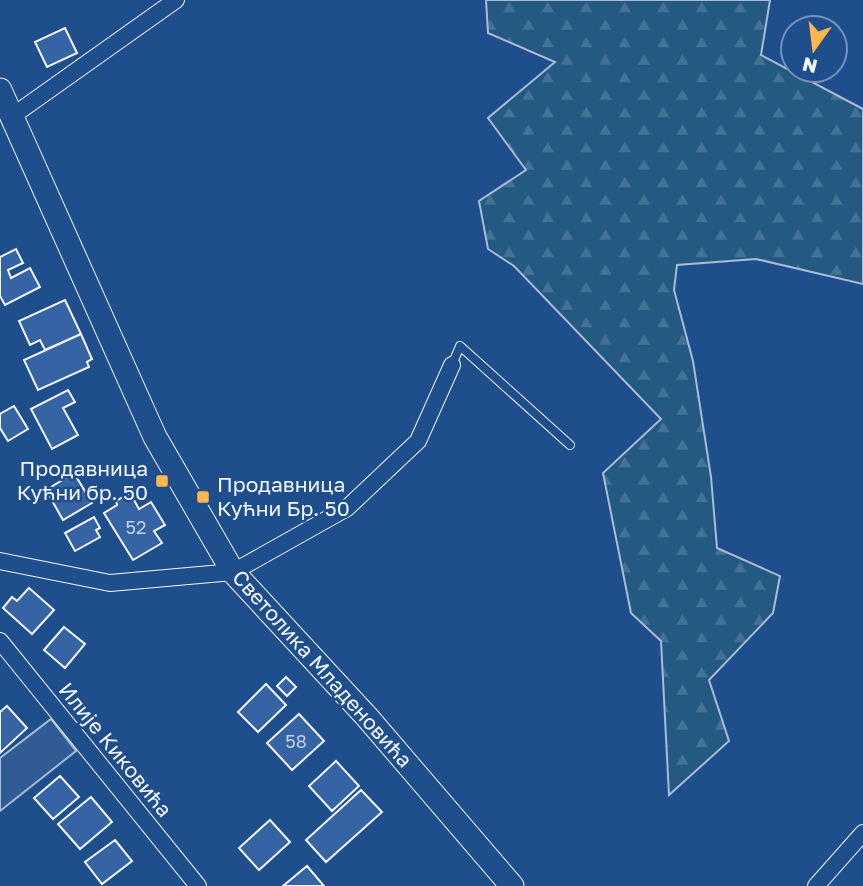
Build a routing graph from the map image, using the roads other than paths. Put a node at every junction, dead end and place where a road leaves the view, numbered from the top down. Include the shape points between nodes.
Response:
1 (176, 0) edge
2 (0, 90) edge
3 (11, 117) junction
4 (452, 365) joint
5 (570, 445) dead end
6 (0, 561) edge
7 (233, 572) junction
8 (0, 641) edge
9 (863, 834) edge
10 (198, 886) edge
11 (512, 886) edge
12 (816, 886) edge

1 - 3 street
2 - 3 street, Светолика Младеновића
3 - 7 street, Светолика Младеновића via 155,437
4 - 5 lane via 460,346
4 - 7 street via 418,441 347,508
6 - 7 street via 110,583
7 - 11 street, Светолика Младеновића via 367,717
8 - 10 street, Илије Киковића
9 - 12 street

